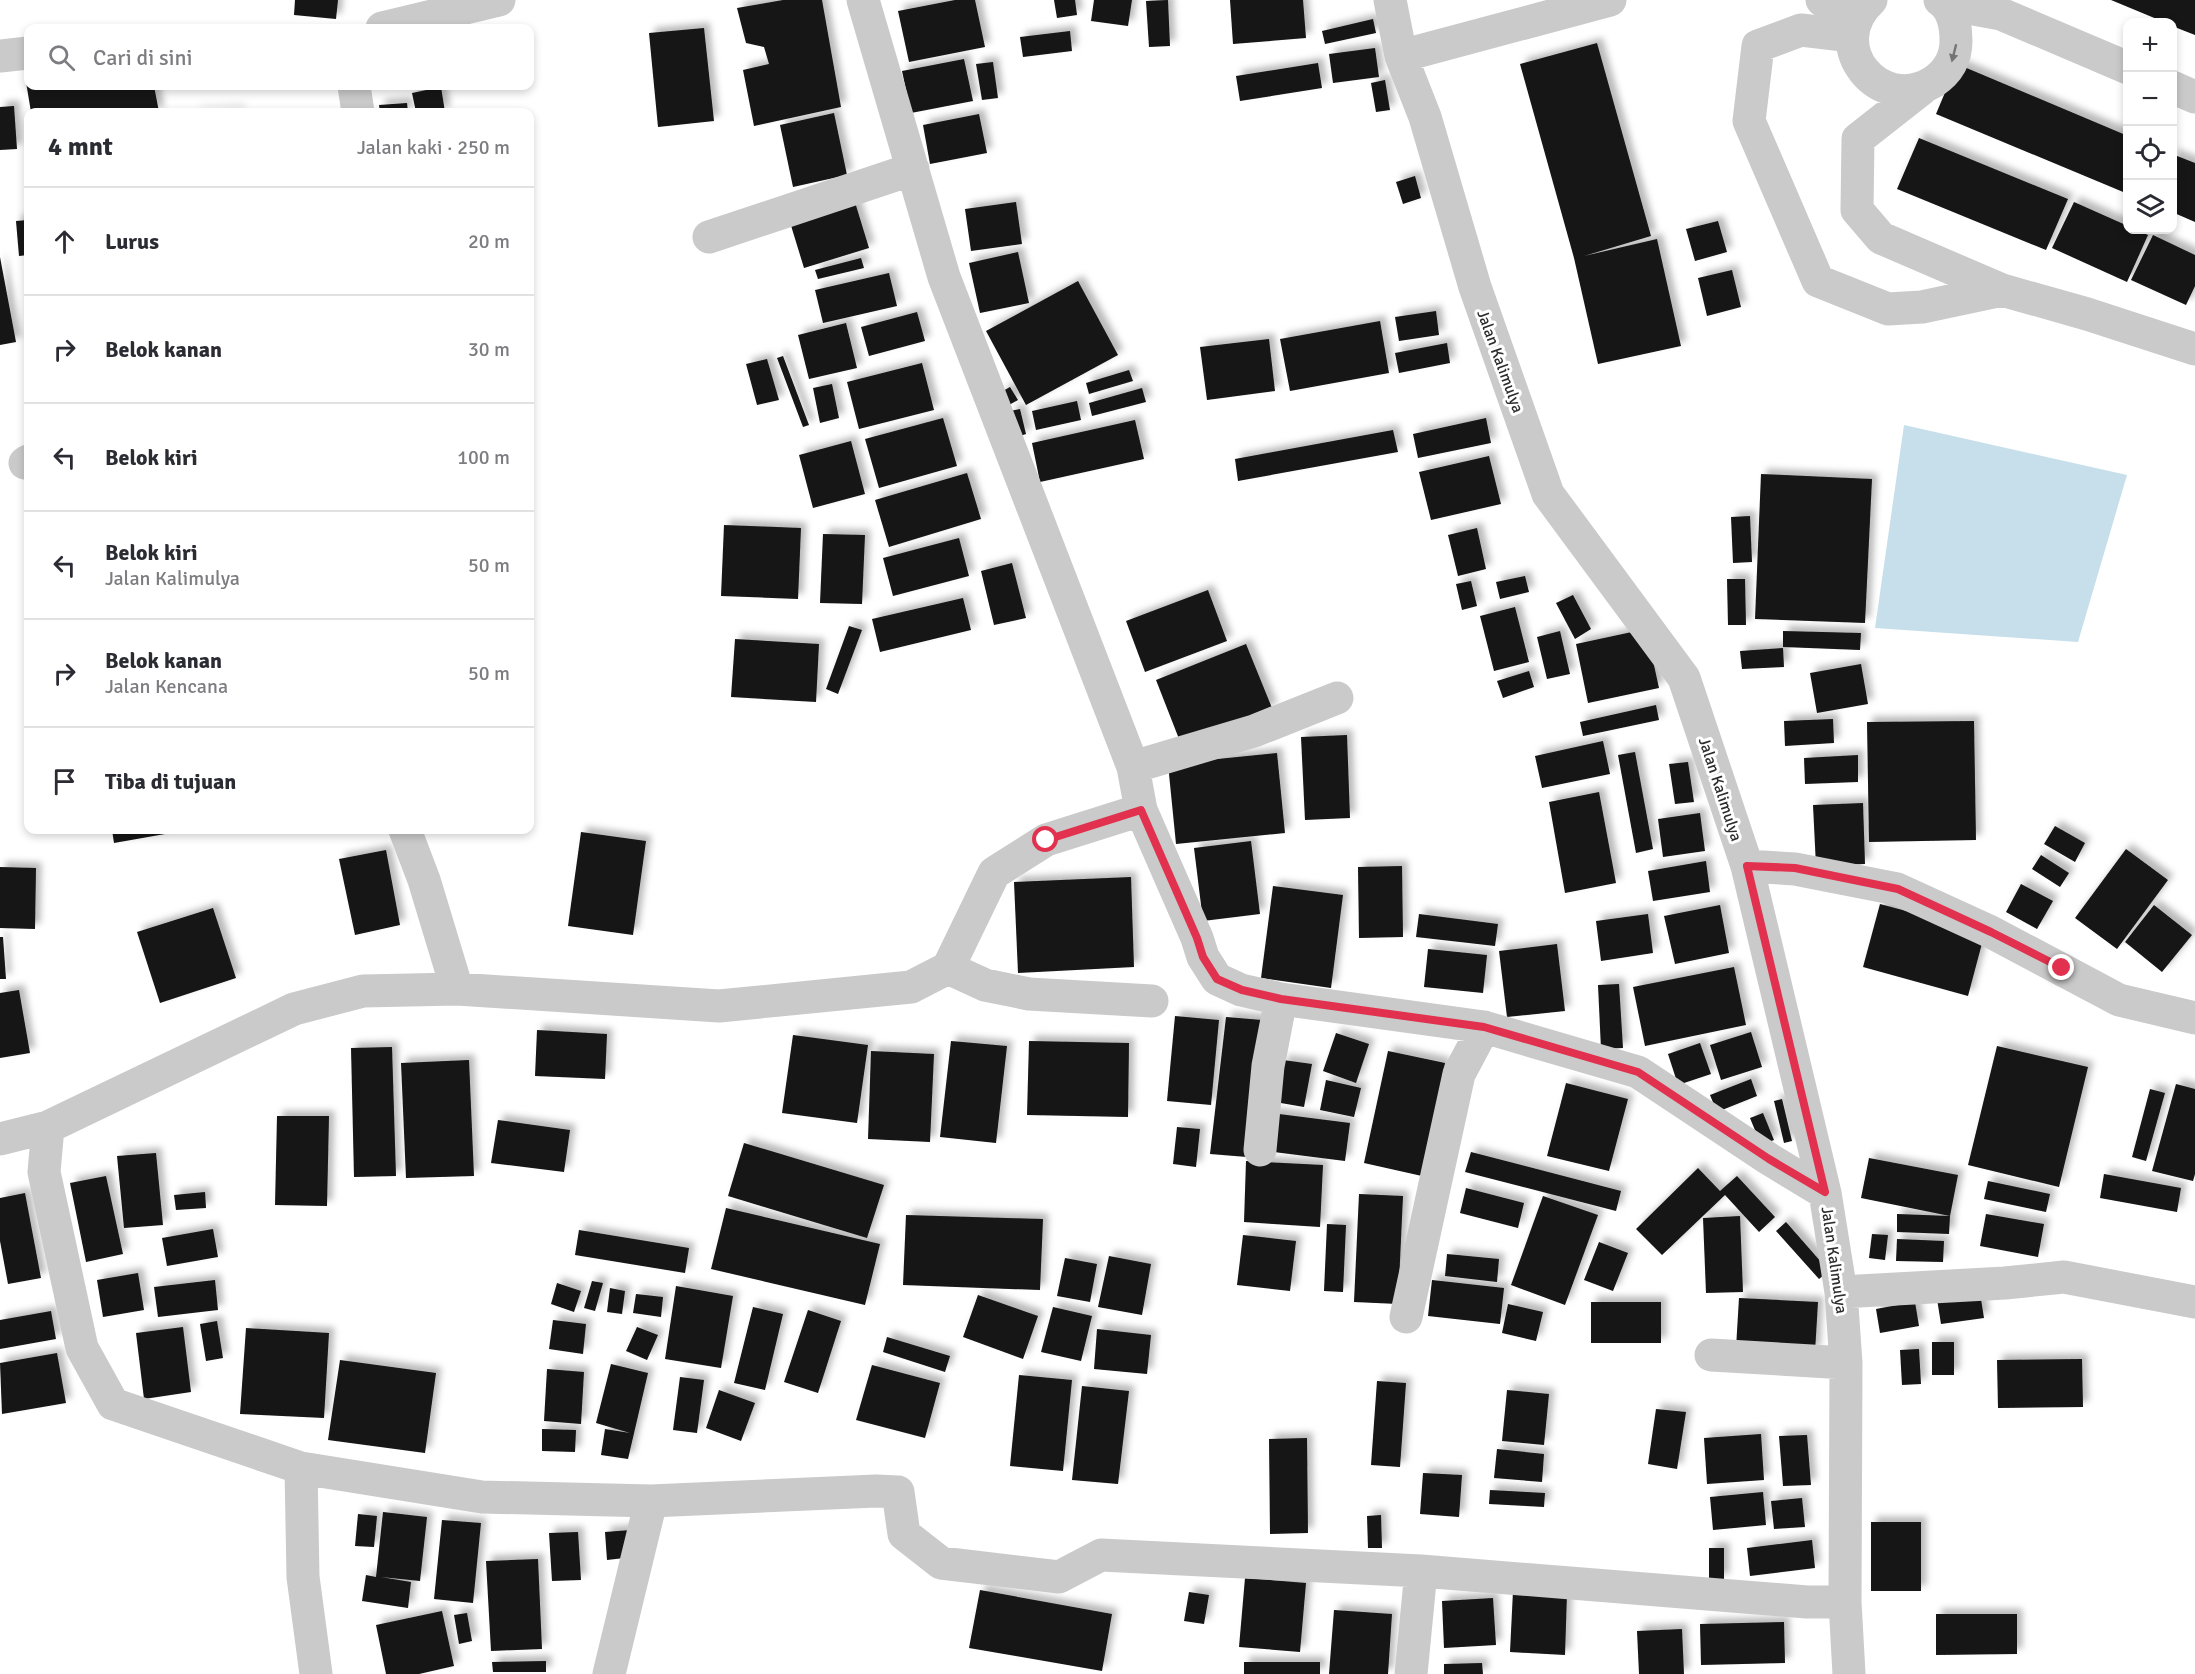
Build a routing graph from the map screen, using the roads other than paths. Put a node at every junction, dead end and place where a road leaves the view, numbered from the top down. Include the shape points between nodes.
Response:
1 (499, 0) edge
2 (863, 0) edge
3 (1390, 0) edge
4 (1610, 0) edge
5 (1822, 0) edge
6 (1943, 2) edge
7 (2004, 7) edge
8 (1861, 15) edge
9 (399, 24) edge
10 (24, 53) edge
11 (0, 56) edge
12 (1401, 56) junction
13 (2123, 66) edge
14 (1923, 88) junction
15 (2177, 89) edge
16 (355, 90) edge
17 (2195, 97) edge
18 (357, 108) edge
19 (913, 169) junction
20 (709, 237) dead end
21 (2002, 290) junction
22 (2195, 349) edge
23 (1337, 698) dead end
24 (1133, 767) junction
25 (1141, 810) junction
26 (407, 834) edge
27 (1747, 866) junction
28 (948, 968) junction
29 (457, 989) junction
30 (1281, 999) junction
31 (1152, 1001) dead end
32 (2195, 1018) edge
33 (1484, 1027) junction
34 (48, 1127) junction
35 (0, 1139) edge
36 (1260, 1150) dead end
37 (1825, 1192) junction
38 (1841, 1292) junction
39 (2195, 1302) edge
40 (1406, 1317) dead end
41 (1712, 1355) dead end
42 (1846, 1363) junction
43 (301, 1468) junction
44 (651, 1501) junction
45 (1421, 1571) junction
46 (1845, 1602) junction
47 (316, 1674) edge
48 (609, 1674) edge
49 (1411, 1674) edge
50 (1849, 1674) edge

1 - 9 street
2 - 19 street
3 - 12 street, Jalan Kalimulya
4 - 12 street
5 - 8 street
6 - 7 street
6 -> 14 street via 1954,20 1955,56 1944,75
7 - 13 street
8 - 14 street via 1853,48 1865,75 1892,88
8 - 21 street via 1758,46 1749,121 1818,281 1888,309 1922,307
10 - 11 street
12 - 27 street, Jalan Kalimulya via 1425,117 1474,288 1548,494 1684,678
14 - 21 street via 1858,139 1857,210 1881,238
15 - 17 street
16 - 18 street
19 - 20 street
19 - 24 street via 944,277
21 - 22 street
23 - 24 street via 1254,730
24 - 25 street
25 - 28 street via 1046,840 994,873
25 - 30 street via 1203,957 1217,979 1242,990
26 - 29 street
27 - 32 street via 1795,868 1898,889 1991,932 2119,1000
27 - 37 street, Jalan Kalimulya
28 - 29 street via 912,987 719,1006
28 - 31 street via 985,985 1029,994
29 - 34 street via 363,991 294,1009
30 - 33 street
30 - 36 street via 1268,1066
33 - 37 street via 1638,1072
33 - 40 street via 1459,1074
34 - 35 street
34 - 43 street via 44,1172 82,1348 113,1404
37 - 38 street, Jalan Kalimulya
38 - 39 street via 2064,1277
38 - 42 street, Jalan Kalimulya
41 - 42 street
42 - 46 street, Jalan Kalimulya
43 - 44 street via 482,1497
43 - 47 street via 303,1577
44 - 45 street via 898,1492 904,1534 941,1563 1059,1577 1101,1555
44 - 48 street
45 - 46 street
45 - 49 street
46 - 50 street, Jalan Kalimulya

